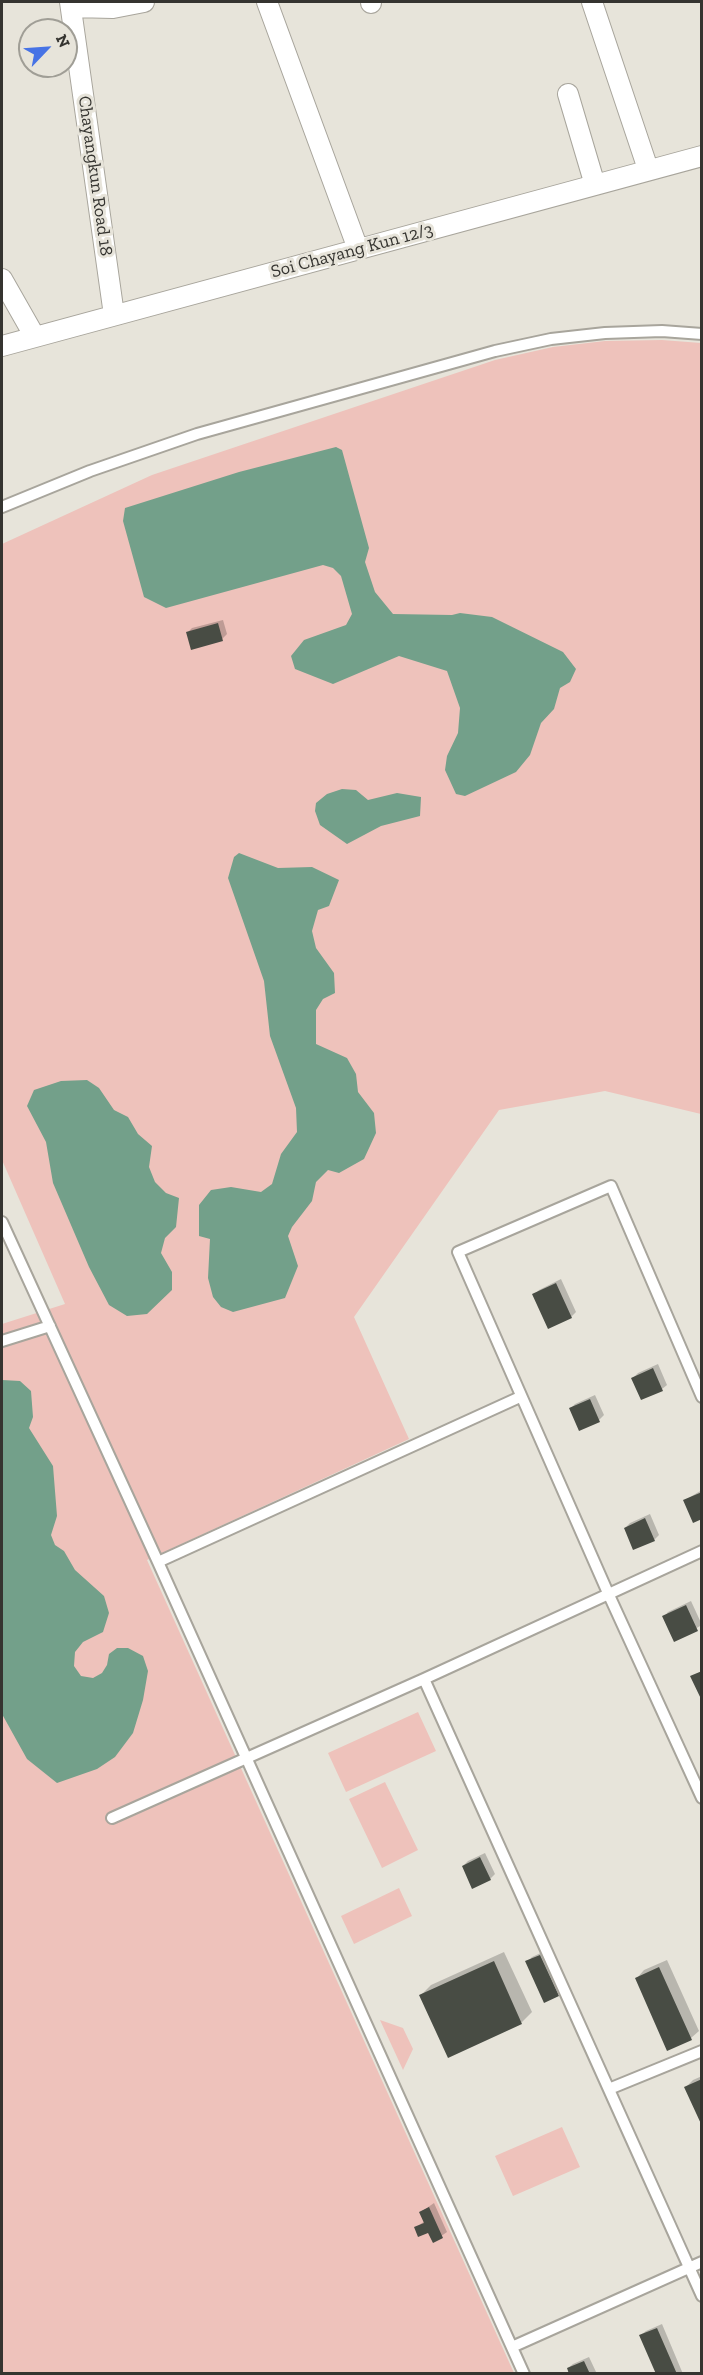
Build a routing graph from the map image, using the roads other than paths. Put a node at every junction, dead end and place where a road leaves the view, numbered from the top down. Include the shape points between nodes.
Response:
1 (144, 2) edge
2 (267, 2) edge
3 (592, 2) edge
4 (71, 4) edge
5 (568, 94) dead end
6 (702, 156) edge
7 (648, 169) junction
8 (595, 185) junction
9 (358, 249) junction
10 (2, 279) edge
11 (114, 315) junction
12 (702, 334) edge
13 (35, 337) junction
14 (2, 346) edge
15 (2, 507) edge
16 (2, 1222) edge
17 (50, 1326) junction
18 (2, 1341) edge
19 (520, 1397) junction
20 (702, 1397) edge
21 (702, 1551) edge
22 (158, 1562) junction
23 (608, 1593) junction
24 (424, 1679) junction
25 (246, 1758) junction
26 (702, 1798) edge
27 (112, 1818) dead end
28 (702, 2050) edge
29 (609, 2090) junction
30 (702, 2262) edge
31 (689, 2268) junction
32 (702, 2296) edge
33 (512, 2347) junction
34 (524, 2373) edge

1 - 4 street via 113,8
2 - 9 street
3 - 7 street
4 - 11 street, Chayangkun Road 18
5 - 8 street
6 - 7 street, Soi Chayang Kun 12/3
7 - 8 street, Soi Chayang Kun 12/3
8 - 9 street, Soi Chayang Kun 12/3
9 - 11 street, Soi Chayang Kun 12/3
10 - 13 street
11 - 13 street, Soi Chayang Kun 12/3
12 - 15 lane via 605,333 495,351 197,434
13 - 14 street, Soi Chayang Kun 12/3
16 - 17 lane
17 - 18 lane
17 - 22 lane
19 - 20 lane via 458,1252 611,1186
19 - 22 lane
19 - 23 lane
21 - 23 lane
22 - 25 lane
23 - 24 lane
23 - 26 lane
24 - 25 lane
24 - 29 lane
25 - 27 lane
25 - 33 lane
28 - 29 lane
29 - 31 lane
30 - 31 lane
31 - 32 lane
31 - 33 lane
33 - 34 lane

